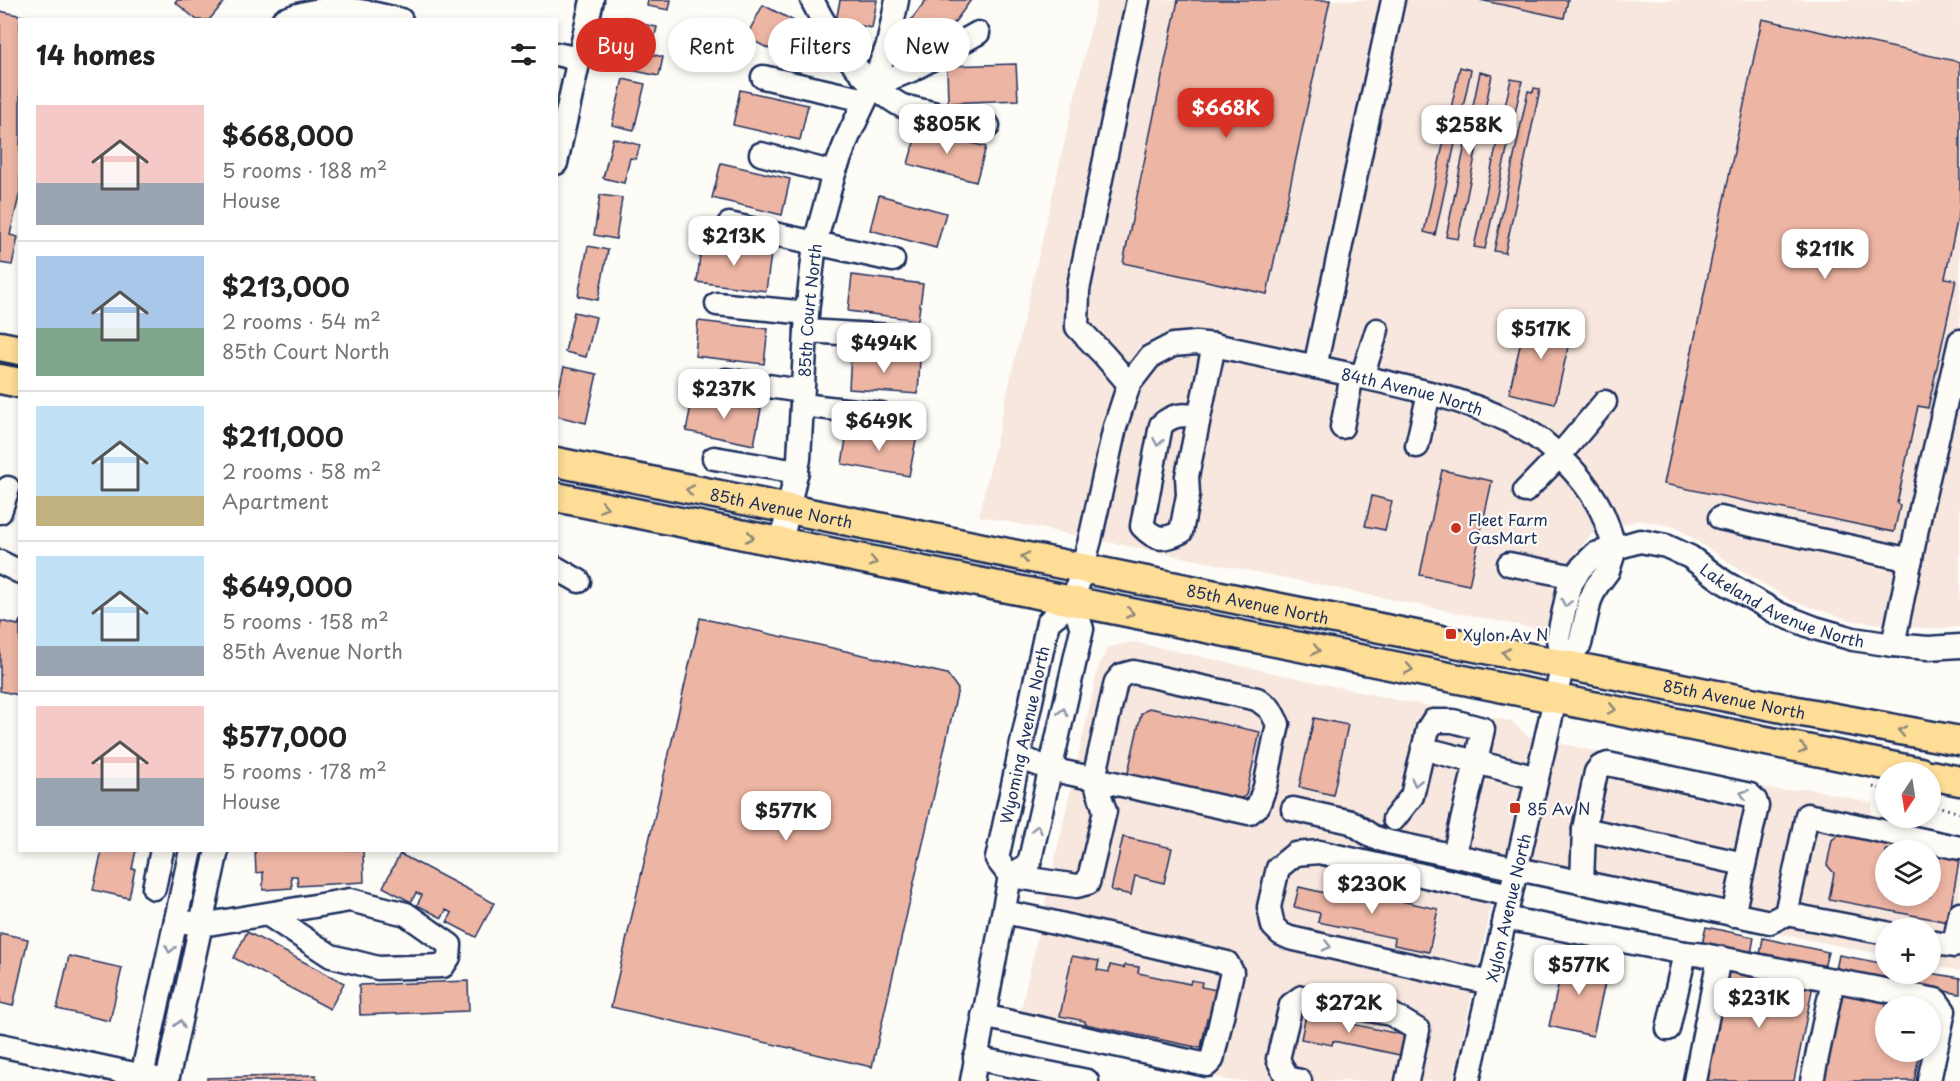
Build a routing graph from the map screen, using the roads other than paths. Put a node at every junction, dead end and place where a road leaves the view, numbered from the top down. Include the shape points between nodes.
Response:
1 (592, 0) edge
2 (812, 0) edge
3 (897, 0) edge
4 (1137, 0) edge
5 (1393, 0) edge
6 (288, 18) edge
7 (393, 18) edge
8 (588, 18) edge
9 (978, 33) dead end
10 (558, 54) edge
11 (576, 58) edge
12 (576, 72) edge
13 (763, 77) dead end
14 (869, 93) junction
15 (988, 126) dead end
16 (558, 154) edge
17 (761, 154) dead end
18 (834, 173) junction
19 (729, 224) dead end
20 (815, 243) junction
21 (893, 260) dead end
22 (717, 304) dead end
23 (807, 322) junction
24 (1377, 330) dead end
25 (892, 336) dead end
26 (1960, 341) edge
27 (1214, 345) junction
28 (1315, 367) junction
29 (1357, 376) junction
30 (0, 379) edge
31 (726, 380) dead end
32 (18, 383) edge
33 (1129, 384) junction
34 (1429, 393) junction
35 (802, 398) junction
36 (1605, 402) dead end
37 (882, 414) dead end
38 (1199, 417) junction
39 (1342, 427) dead end
40 (1417, 446) dead end
41 (1559, 456) junction
42 (714, 458) dead end
43 (558, 462) edge
44 (797, 472) junction
45 (8, 488) dead end
46 (1525, 491) dead end
47 (558, 498) edge
48 (789, 509) junction
49 (0, 512) edge
50 (1720, 518) dead end
51 (781, 544) junction
52 (1615, 549) junction
53 (1911, 560) junction
54 (0, 562) edge
55 (1509, 564) dead end
56 (1082, 568) junction
57 (558, 569) edge
58 (18, 571) edge
59 (1575, 578) junction
60 (579, 581) dead end
61 (1073, 602) junction
62 (1893, 645) junction
63 (1960, 646) edge
64 (1563, 664) junction
65 (1555, 698) junction
66 (1960, 741) edge
67 (1437, 752) dead end
68 (1019, 757) junction
69 (1476, 762) junction
70 (1875, 763) edge
71 (1050, 769) junction
72 (1941, 777) edge
73 (1094, 778) junction
74 (1537, 778) junction
75 (1960, 781) edge
76 (1293, 809) dead end
77 (1394, 819) dead end
78 (1584, 829) junction
79 (1960, 848) edge
80 (162, 852) edge
81 (191, 852) edge
82 (217, 852) edge
83 (1454, 855) junction
84 (1743, 864) junction
85 (1516, 869) junction
86 (1010, 876) junction
87 (1582, 882) junction
88 (154, 888) dead end
89 (1510, 895) junction
90 (1004, 912) junction
91 (267, 914) junction
92 (1786, 914) junction
93 (1733, 915) junction
94 (1960, 915) edge
95 (1505, 918) junction
96 (176, 920) junction
97 (202, 926) junction
98 (1875, 931) edge
99 (1941, 944) edge
100 (1684, 953) junction
101 (1719, 958) junction
102 (1833, 980) junction
103 (1490, 983) junction
104 (983, 1016) junction
105 (1668, 1029) dead end
106 (0, 1045) edge
107 (975, 1058) junction
108 (154, 1080) edge
109 (972, 1081) edge
110 (1087, 1081) edge
111 (1300, 1081) edge
112 (1407, 1081) edge
113 (1468, 1081) edge
114 (1695, 1081) edge
115 (1812, 1081) edge
116 (1929, 1081) edge

1 - 8 street
2 - 14 street
3 - 14 street, 85th Court North via 888,45
4 - 33 street via 1078,290 1077,327
5 - 28 street
6 - 7 street via 331,8
9 - 14 street
10 - 11 street
12 - 16 street
13 - 14 street
14 - 15 street via 902,106
14 - 18 street, 85th Court North
17 - 18 street
18 - 20 street, 85th Court North
19 - 20 street
20 - 21 street
20 - 23 street, 85th Court North
22 - 23 street
23 - 25 street
23 - 35 street, 85th Court North
24 - 29 street
26 - 53 street
27 - 28 street, 84th Avenue North
27 - 33 street, 84th Avenue North via 1173,345 1150,357
27 - 38 street
28 - 29 street, 84th Avenue North
29 - 34 street, 84th Avenue North
29 - 39 street
30 - 32 main road
31 - 35 street
33 - 56 street
34 - 40 street
34 - 41 street, 84th Avenue North via 1511,423
35 - 37 street
35 - 44 street, 85th Court North
36 - 41 street
38 -> 38 street via 1184,414 1161,425 1142,526 1152,536 1168,539 1181,532 1188,495 1186,477
41 - 46 street
41 - 52 street, 84th Avenue North via 1601,510
42 - 44 street
48 -> 43 main road, 85th Avenue North
44 - 48 street, 85th Court North
45 - 49 street
47 -> 51 main road, 85th Avenue North
48 - 51 street, 85th Court North
56 -> 48 main road, 85th Avenue North
50 - 53 street
51 -> 61 main road, 85th Avenue North
52 - 59 street, Lakeland Avenue North via 1594,554
52 - 62 street, Lakeland Avenue North via 1640,541 1666,546 1779,614 1853,639
52 - 64 street via 1608,571 1590,600 1580,644
53 - 62 street
54 - 58 street
55 - 59 street
56 - 61 street
64 -> 56 main road, 85th Avenue North
57 - 60 street
59 -> 64 street, Lakeland Avenue North via 1569,587 1558,639
61 -> 65 main road, 85th Avenue North
61 - 68 street, Wyoming Avenue North via 1048,622
71 -> 61 street, Wyoming Avenue North via 1082,629
62 - 63 street, Lakeland Avenue North
64 - 65 street, Xylon Avenue North
66 -> 64 main road, 85th Avenue North
65 -> 70 main road, 85th Avenue North
65 - 74 street, Xylon Avenue North
67 - 69 street
68 - 71 street
68 - 86 street, Wyoming Avenue North via 997,858
69 - 74 street
69 -> 77 street via 1483,729 1453,721 1433,721 1412,796
69 - 83 street
71 - 73 street
86 -> 71 street, Wyoming Avenue North via 1029,864
72 - 75 main road
73 - 73 street via 1249,813 1258,806 1265,787 1278,724 1270,709 1257,699 1133,672 1122,675 1116,682
73 - 86 street via 1105,811 1088,883 1077,886
74 - 85 street, Xylon Avenue North
76 - 83 street via 1351,822 1373,837
78 - 84 street
84 -> 78 street via 1757,806 1750,795 1608,764 1596,772
78 - 87 street
79 - 92 street via 1807,815
80 - 88 street
81 - 96 street
82 - 97 street
83 - 85 street
84 - 93 street
85 - 87 street
85 - 89 street, Xylon Avenue North
86 - 90 street
87 - 93 street
89 - 95 street, Xylon Avenue North
89 -> 103 street via 1319,852 1295,854 1278,868 1269,907 1273,926 1290,938
90 - 104 street
90 - 104 street via 1227,963 1232,972 1212,1060 1207,1065
91 - 91 street via 331,956 378,968 443,966 449,957 450,945 406,914 351,900
91 - 97 street
92 - 93 street via 1770,922
92 - 98 street
94 - 99 street via 1954,946
95 - 100 street
95 - 103 street, Xylon Avenue North
96 - 97 street
96 -> 108 street
108 -> 97 street
100 - 101 street
100 - 105 street
101 - 102 street
101 - 114 street
102 - 115 street
102 - 116 street via 1936,1000 1940,1004 1944,1011
103 - 113 street, Xylon Avenue North
104 - 107 street
106 - 108 street
107 - 109 street
107 - 110 street
111 - 112 street via 1287,1078 1278,1059 1291,1005 1302,997 1391,1014 1418,1029

